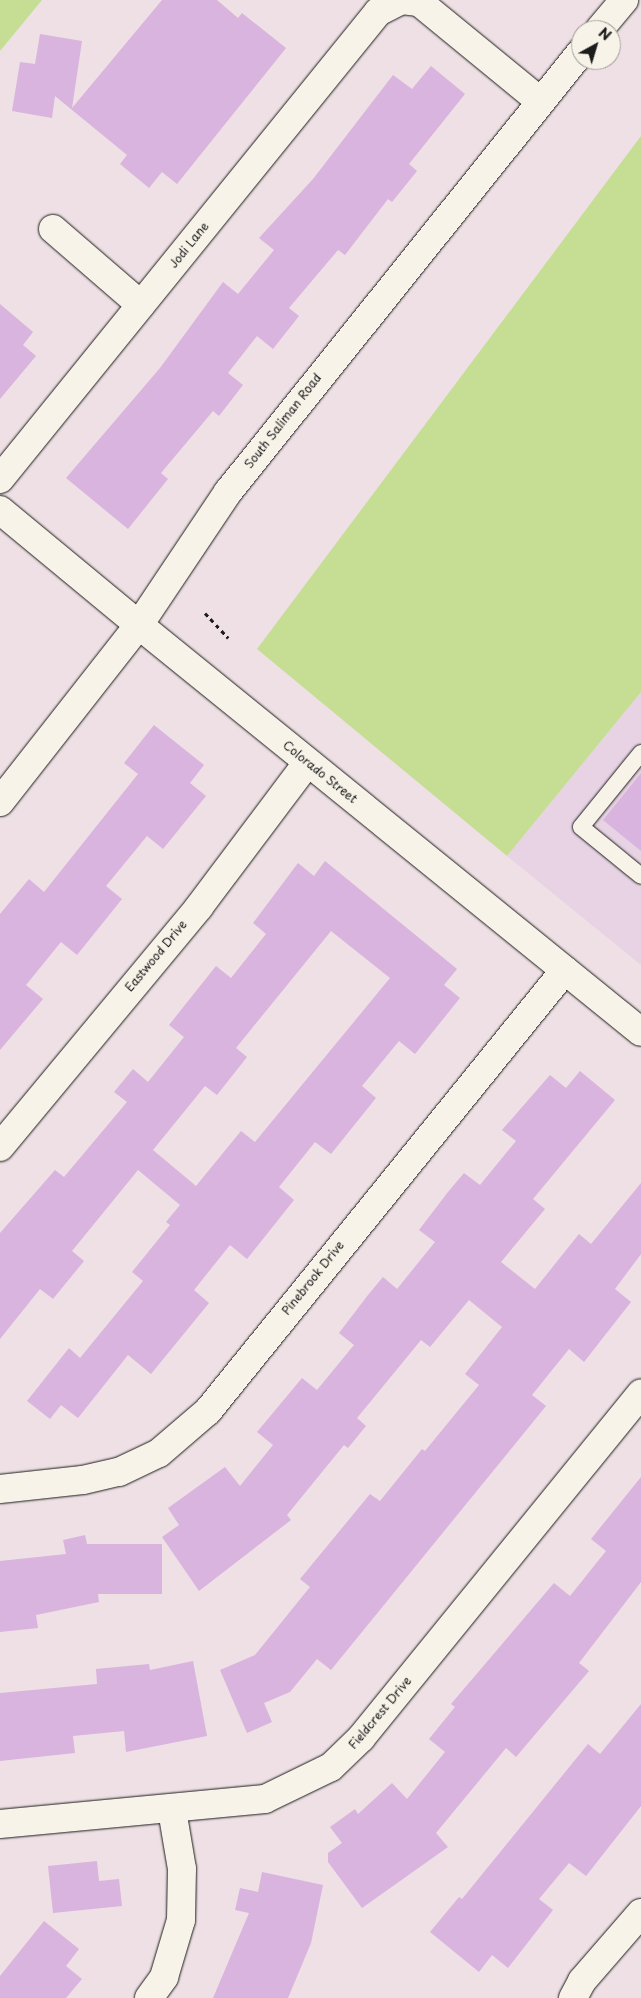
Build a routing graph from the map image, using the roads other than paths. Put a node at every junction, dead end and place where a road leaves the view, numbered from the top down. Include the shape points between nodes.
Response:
1 (624, 0) edge
2 (371, 6) edge
3 (607, 20) edge
4 (571, 64) edge
5 (540, 101) junction
6 (53, 229) dead end
7 (141, 305) junction
8 (0, 479) edge
9 (0, 510) edge
10 (139, 625) junction
11 (641, 753) edge
12 (308, 762) junction
13 (0, 802) edge
14 (641, 876) edge
15 (565, 970) junction
16 (641, 1032) edge
17 (0, 1147) edge
18 (641, 1393) edge
19 (0, 1489) edge
20 (172, 1810) junction
21 (0, 1824) edge
22 (641, 1913) edge
23 (150, 1998) edge
24 (573, 1998) edge

1 - 3 street
2 - 5 street, Jodi Lane via 402,0 419,2
2 - 7 street, Jodi Lane
4 - 5 street, South Saliman Road
5 - 10 street, South Saliman Road via 228,492
6 - 7 street
7 - 8 street, Jodi Lane
9 - 10 street, Colorado Street
10 - 12 street, Colorado Street
10 - 13 street, South Saliman Road
11 - 14 lane via 580,827
12 - 15 street, Colorado Street
12 - 17 street, Eastwood Drive via 199,907
15 - 16 street, Colorado Street
15 - 19 street, Pinebrook Drive via 208,1411 159,1453 119,1472 83,1480
18 - 20 street, Fieldcrest Drive via 361,1738 331,1767 265,1798
20 - 21 street, Fieldcrest Drive
20 - 23 street via 182,1869 181,1920 164,1978
22 - 24 street via 582,1981

